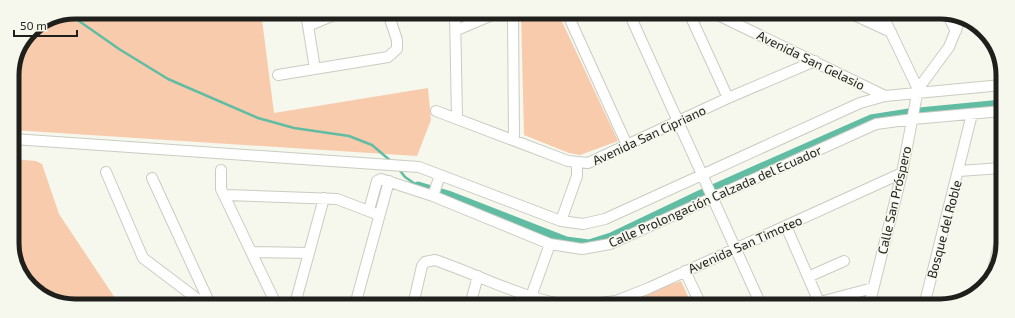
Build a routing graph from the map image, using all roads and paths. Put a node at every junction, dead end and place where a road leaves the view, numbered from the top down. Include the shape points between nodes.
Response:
1 (307, 19) edge
2 (324, 19) edge
3 (390, 19) edge
4 (455, 19) edge
5 (483, 19) edge
6 (513, 19) edge
7 (570, 19) edge
8 (632, 19) edge
9 (691, 19) edge
10 (727, 19) edge
11 (863, 19) edge
12 (884, 19) edge
13 (950, 20) edge
14 (959, 22) edge
15 (308, 26) junction
16 (456, 30) junction
17 (956, 30) junction
18 (891, 32) junction
19 (815, 61) junction
20 (315, 69) junction
21 (278, 75) dead end
22 (996, 86) edge
23 (918, 95) junction
24 (885, 96) junction
25 (728, 98) junction
26 (436, 111) dead end
27 (996, 112) edge
28 (972, 114) junction
29 (914, 116) junction
30 (457, 118) junction
31 (678, 122) junction
32 (19, 139) edge
33 (514, 140) junction
34 (627, 145) junction
35 (577, 163) junction
36 (996, 168) edge
37 (221, 170) dead end
38 (959, 171) junction
39 (106, 172) dead end
40 (902, 173) junction
41 (440, 175) junction
42 (703, 177) junction
43 (152, 178) dead end
44 (711, 194) junction
45 (225, 195) junction
46 (433, 196) junction
47 (324, 198) junction
48 (374, 212) junction
49 (561, 221) junction
50 (786, 226) junction
51 (550, 244) junction
52 (736, 248) junction
53 (252, 252) junction
54 (309, 253) junction
55 (844, 261) dead end
56 (685, 271) junction
57 (478, 276) junction
58 (808, 277) junction
59 (873, 288) junction
60 (197, 299) edge
61 (208, 299) edge
62 (274, 299) edge
63 (296, 299) edge
64 (356, 299) edge
65 (414, 299) edge
66 (472, 299) edge
67 (525, 299) edge
68 (530, 299) edge
69 (621, 299) edge
70 (698, 299) edge
71 (758, 299) edge
72 (818, 299) edge
73 (831, 299) edge
74 (871, 299) edge
75 (926, 299) edge

1 - 15 street
2 - 15 street
3 - 20 street via 397,40 397,49 388,57
4 - 16 street
5 - 16 street
6 - 33 street
7 - 34 street
8 - 31 street
9 - 25 street
10 - 19 street, Avenida San Gelasio
11 - 18 street
12 - 18 street
13 - 17 street
14 - 17 street
15 - 20 street
16 - 30 street
17 - 23 street via 949,47
18 - 23 street
19 - 24 street, Avenida San Gelasio
19 - 25 street, Avenida San Cipriano
20 - 21 street
22 - 23 street, Calle Prolongación Calzada del Ecuador
23 - 24 street, Calle Prolongación Calzada del Ecuador
23 - 29 street, Calle San Próspero
24 - 42 street, Calle Prolongación Calzada del Ecuador via 860,103
25 - 31 street, Avenida San Cipriano
26 - 30 street, Avenida San Cipriano
27 - 28 street, Calle Prolongación Calzada del Ecuador
28 - 29 street, Calle Prolongación Calzada del Ecuador
28 - 38 street
29 - 40 street, Calle San Próspero
29 - 44 street, Calle Prolongación Calzada del Ecuador via 870,126
30 - 33 street, Avenida San Cipriano
31 - 34 street, Avenida San Cipriano
31 - 42 street
32 - 41 street, Calle Prolongación Calzada del Ecuador via 419,167
33 - 35 street, Avenida San Cipriano
34 - 35 street, Avenida San Cipriano via 593,161
35 - 49 street via 577,176
36 - 38 street, Bosque del Roble
37 - 45 street via 220,184
38 - 75 street, Bosque del Roble
39 - 60 street via 143,258
40 - 50 street, Avenida San Timoteo
40 - 59 street, Calle San Próspero
41 - 46 street
41 - 49 street, Calle Prolongación Calzada del Ecuador
42 - 44 street
42 - 49 street, Calle Prolongación Calzada del Ecuador via 595,223 577,224
43 - 61 street
44 - 51 street, Calle Prolongación Calzada del Ecuador via 610,244 582,248
44 - 52 street
45 - 47 street
45 - 53 street
46 - 48 street, Calle Prolongación Calzada del Ecuador via 389,181
46 - 51 street, Calle Prolongación Calzada del Ecuador
47 - 48 street via 337,199
47 - 54 street
48 - 64 street
50 - 52 street, Avenida San Timoteo
50 - 58 street
51 - 68 street
52 - 56 street, Avenida San Timoteo
52 - 71 street
53 - 54 street
53 - 62 street
54 - 63 street
55 - 58 street
56 - 69 street, Avenida San Timoteo
56 - 70 street
57 - 65 street via 429,261 422,266
57 - 66 street
57 - 67 street
58 - 72 street
59 - 73 street
59 - 74 street, Calle San Próspero

